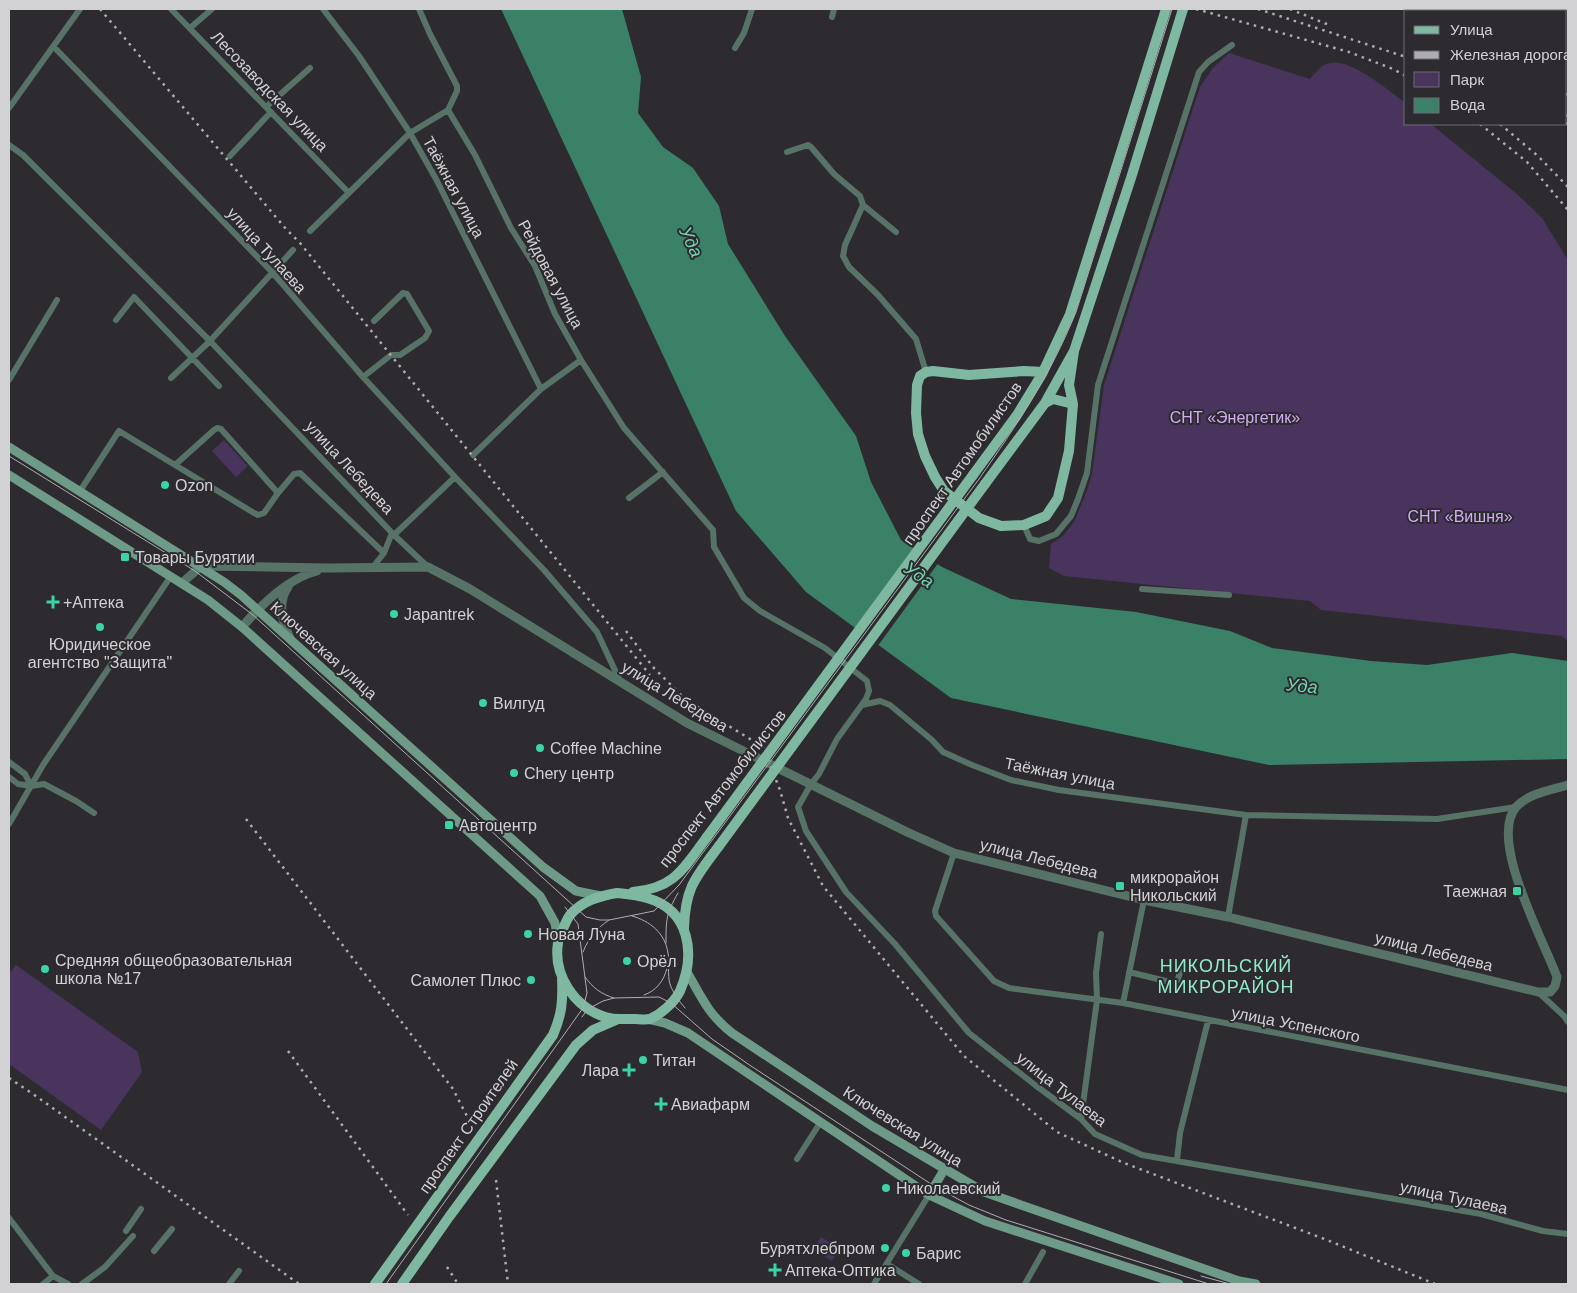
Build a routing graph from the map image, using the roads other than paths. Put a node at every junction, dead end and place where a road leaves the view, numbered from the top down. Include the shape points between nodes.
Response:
1 (80, 9) edge
2 (171, 9) edge
3 (212, 9) edge
4 (323, 9) edge
5 (420, 9) edge
6 (752, 9) edge
7 (834, 9) edge
8 (1166, 9) edge
9 (1183, 9) edge
10 (832, 17) dead end
11 (190, 28) junction
12 (1232, 44) dead end
13 (54, 47) junction
14 (735, 48) dead end
15 (310, 68) dead end
16 (9, 108) edge
17 (268, 110) junction
18 (448, 110) junction
19 (410, 133) junction
20 (9, 145) edge
21 (787, 152) dead end
22 (230, 156) dead end
23 (348, 193) junction
24 (863, 205) junction
25 (310, 231) dead end
26 (896, 232) dead end
27 (293, 250) dead end
28 (272, 272) junction
29 (57, 300) dead end
30 (116, 320) dead end
31 (374, 321) dead end
32 (210, 341) junction
33 (1074, 351) junction
34 (192, 358) junction
35 (581, 360) junction
36 (926, 372) junction
37 (1043, 372) junction
38 (363, 377) junction
39 (171, 378) dead end
40 (9, 380) edge
41 (219, 386) dead end
42 (541, 389) junction
43 (1045, 404) junction
44 (1072, 404) junction
45 (9, 447) edge
46 (473, 455) dead end
47 (175, 465) junction
48 (663, 472) junction
49 (9, 475) edge
50 (455, 477) junction
51 (80, 491) junction
52 (278, 493) junction
53 (629, 498) dead end
54 (1024, 525) junction
55 (393, 534) junction
56 (384, 554) junction
57 (201, 566) junction
58 (428, 567) junction
59 (328, 568) junction
60 (372, 568) junction
61 (171, 576) junction
62 (182, 583) junction
63 (289, 586) junction
64 (1142, 588) dead end
65 (1229, 595) dead end
66 (257, 610) junction
67 (242, 627) junction
68 (291, 641) junction
69 (620, 680) junction
70 (862, 705) junction
71 (9, 762) edge
72 (9, 777) edge
73 (811, 784) junction
74 (31, 786) junction
75 (1568, 786) edge
76 (1516, 807) junction
77 (94, 813) dead end
78 (1246, 815) junction
79 (9, 824) edge
80 (954, 852) junction
81 (617, 893) junction
82 (601, 896) junction
83 (1144, 900) junction
84 (1228, 917) junction
85 (684, 929) junction
86 (1101, 934) dead end
87 (558, 942) junction
88 (1183, 963) dead end
89 (686, 972) junction
90 (1129, 972) junction
91 (562, 978) junction
92 (1538, 992) junction
93 (1097, 1000) junction
94 (1122, 1003) junction
95 (620, 1019) junction
96 (648, 1019) junction
97 (1208, 1021) junction
98 (1568, 1022) edge
99 (1568, 1090) edge
100 (1081, 1119) junction
101 (820, 1123) junction
102 (797, 1159) dead end
103 (1177, 1160) junction
104 (944, 1170) junction
105 (929, 1195) junction
106 (142, 1209) dead end
107 (9, 1218) edge
108 (172, 1229) dead end
109 (126, 1231) dead end
110 (1568, 1234) edge
111 (133, 1236) dead end
112 (154, 1251) dead end
113 (1043, 1252) dead end
114 (887, 1264) junction
115 (239, 1271) dead end
116 (53, 1276) junction
117 (43, 1284) edge
118 (68, 1284) edge
119 (82, 1284) edge
120 (229, 1284) edge
121 (375, 1284) edge
122 (402, 1284) edge
123 (874, 1284) edge
124 (919, 1284) edge
125 (1024, 1284) edge
126 (1179, 1284) edge
127 (1256, 1284) edge

1 - 13 street
2 - 11 street, Лесозаводская улица
3 - 11 street
4 - 19 street, Таёжная улица
5 - 18 street via 458,86
6 - 14 street
7 - 10 street
8 - 37 main road, проспект Автомобилистов via 1070,314
9 - 33 main road, проспект Автомобилистов
11 - 17 street, Лесозаводская улица
12 - 54 street via 1199,72 1098,385 1087,473 1078,499 1056,534 1039,541 1030,539
13 - 16 street
13 - 28 street, улица Тулаева
15 - 17 street
17 - 22 street
17 - 23 street, Лесозаводская улица
18 - 19 street
18 - 35 street, Рейдовая улица via 475,155
19 - 23 street
19 - 42 street, Таёжная улица
20 - 32 street, улица Лебедева via 24,155
21 - 24 street via 808,145 811,147 834,174 860,196
23 - 25 street
24 - 26 street
24 - 36 street via 843,256 916,339
27 - 28 street
28 - 32 street
28 - 38 street, улица Тулаева
29 - 40 street
30 - 34 street via 134,297
31 - 38 street via 403,293 408,294 429,331 425,338 400,355 390,355
32 - 34 street
32 - 55 street, улица Лебедева
33 - 43 main road, проспект Автомобилистов
33 - 44 main road via 1069,385
34 - 39 street
34 - 41 street
35 - 42 street
35 - 48 street, Рейдовая улица via 624,428
36 - 37 main road via 969,375
36 - 54 main road via 920,376 917,385 918,434 925,456 944,492 979,518 1001,526
37 - 81 main road, проспект Автомобилистов, bridge via 973,476 681,871 663,885
38 - 50 street, улица Тулаева
42 - 46 street
43 - 44 main road via 1053,399
43 - 85 main road, проспект Автомобилистов, bridge via 700,871 687,895
44 - 54 main road via 1069,451 1058,498 1046,516
45 - 51 main road, Ключевская улица
47 - 51 street via 119,431
47 - 52 street via 258,515 264,514
47 - 52 street via 214,430 221,429
48 - 53 street
48 - 70 street, Рейдовая улица via 713,530 714,547 744,598 760,611 825,648 867,682 869,691
49 - 61 main road
50 - 55 street
50 - 69 street, улица Тулаева via 544,570 597,632
51 - 57 main road, Ключевская улица
52 - 56 street via 294,474 300,473
55 - 56 street
55 - 58 street, улица Лебедева
56 - 60 street
57 - 59 street
57 - 62 street
57 - 66 main road, Ключевская улица
58 - 60 street
58 - 69 street, улица Лебедева
59 - 60 street
59 - 63 street via 304,575
61 - 62 main road
61 - 74 street
62 - 67 main road
63 - 66 street
63 - 68 street via 284,592 281,614
64 - 65 street
66 - 67 street
66 - 68 main road, Ключевская улица
67 - 87 main road via 540,896 555,923
68 - 82 main road, Ключевская улица via 543,867 576,891
69 - 73 street, улица Лебедева via 686,723
70 - 73 street, улица Тулаева
70 - 78 street, Таёжная улица via 880,701 890,705 943,752 1011,780 1059,790
71 - 74 street via 25,774
72 - 74 street via 18,784
73 - 80 street, улица Лебедева
73 - 100 street, улица Тулаева via 798,807 806,831 846,892 895,944 969,1033
74 - 77 street via 44,784
74 - 79 street
75 - 76 street via 1533,795
76 - 78 street, Таёжная улица via 1437,819
76 - 92 street via 1509,822 1509,852 1519,887 1557,977 1550,992
78 - 84 street
80 - 83 street, улица Лебедева
80 - 93 street, улица Успенского via 936,916 994,981 1008,988
81 - 82 main road
81 - 85 main road via 658,902
82 - 87 main road via 588,901 568,917
83 - 84 street, улица Лебедева
83 - 90 street
84 - 92 street, улица Лебедева
85 - 89 main road via 689,960
86 - 93 street via 1096,973
87 - 91 main road
88 - 90 street via 1178,982 1174,983
89 - 96 main road via 676,997
89 - 104 main road, Ключевская улица via 708,1010 732,1033
90 - 94 street
91 - 95 main road via 584,1006 607,1018
91 - 121 main road, проспект Строителей via 561,1012 553,1035
92 - 98 street, улица Лебедева
93 - 94 street, улица Успенского
93 - 100 street
94 - 97 street, улица Успенского
95 - 96 main road
95 - 122 main road via 593,1030 576,1045
96 - 101 main road via 688,1033
97 - 99 street, улица Успенского
97 - 103 street via 1180,1133
100 - 103 street, улица Тулаева via 1095,1134 1118,1146 1142,1155
101 - 102 street
101 - 105 main road
103 - 110 street, улица Тулаева via 1481,1214 1543,1232
104 - 105 main road
104 - 127 main road, Ключевская улица via 984,1192 1239,1282
105 - 114 street
105 - 126 main road via 985,1221
106 - 109 street
107 - 116 street
108 - 112 street
111 - 119 street via 106,1267
113 - 125 street
114 - 123 street
114 - 124 street
115 - 120 street
116 - 117 street
116 - 118 street

